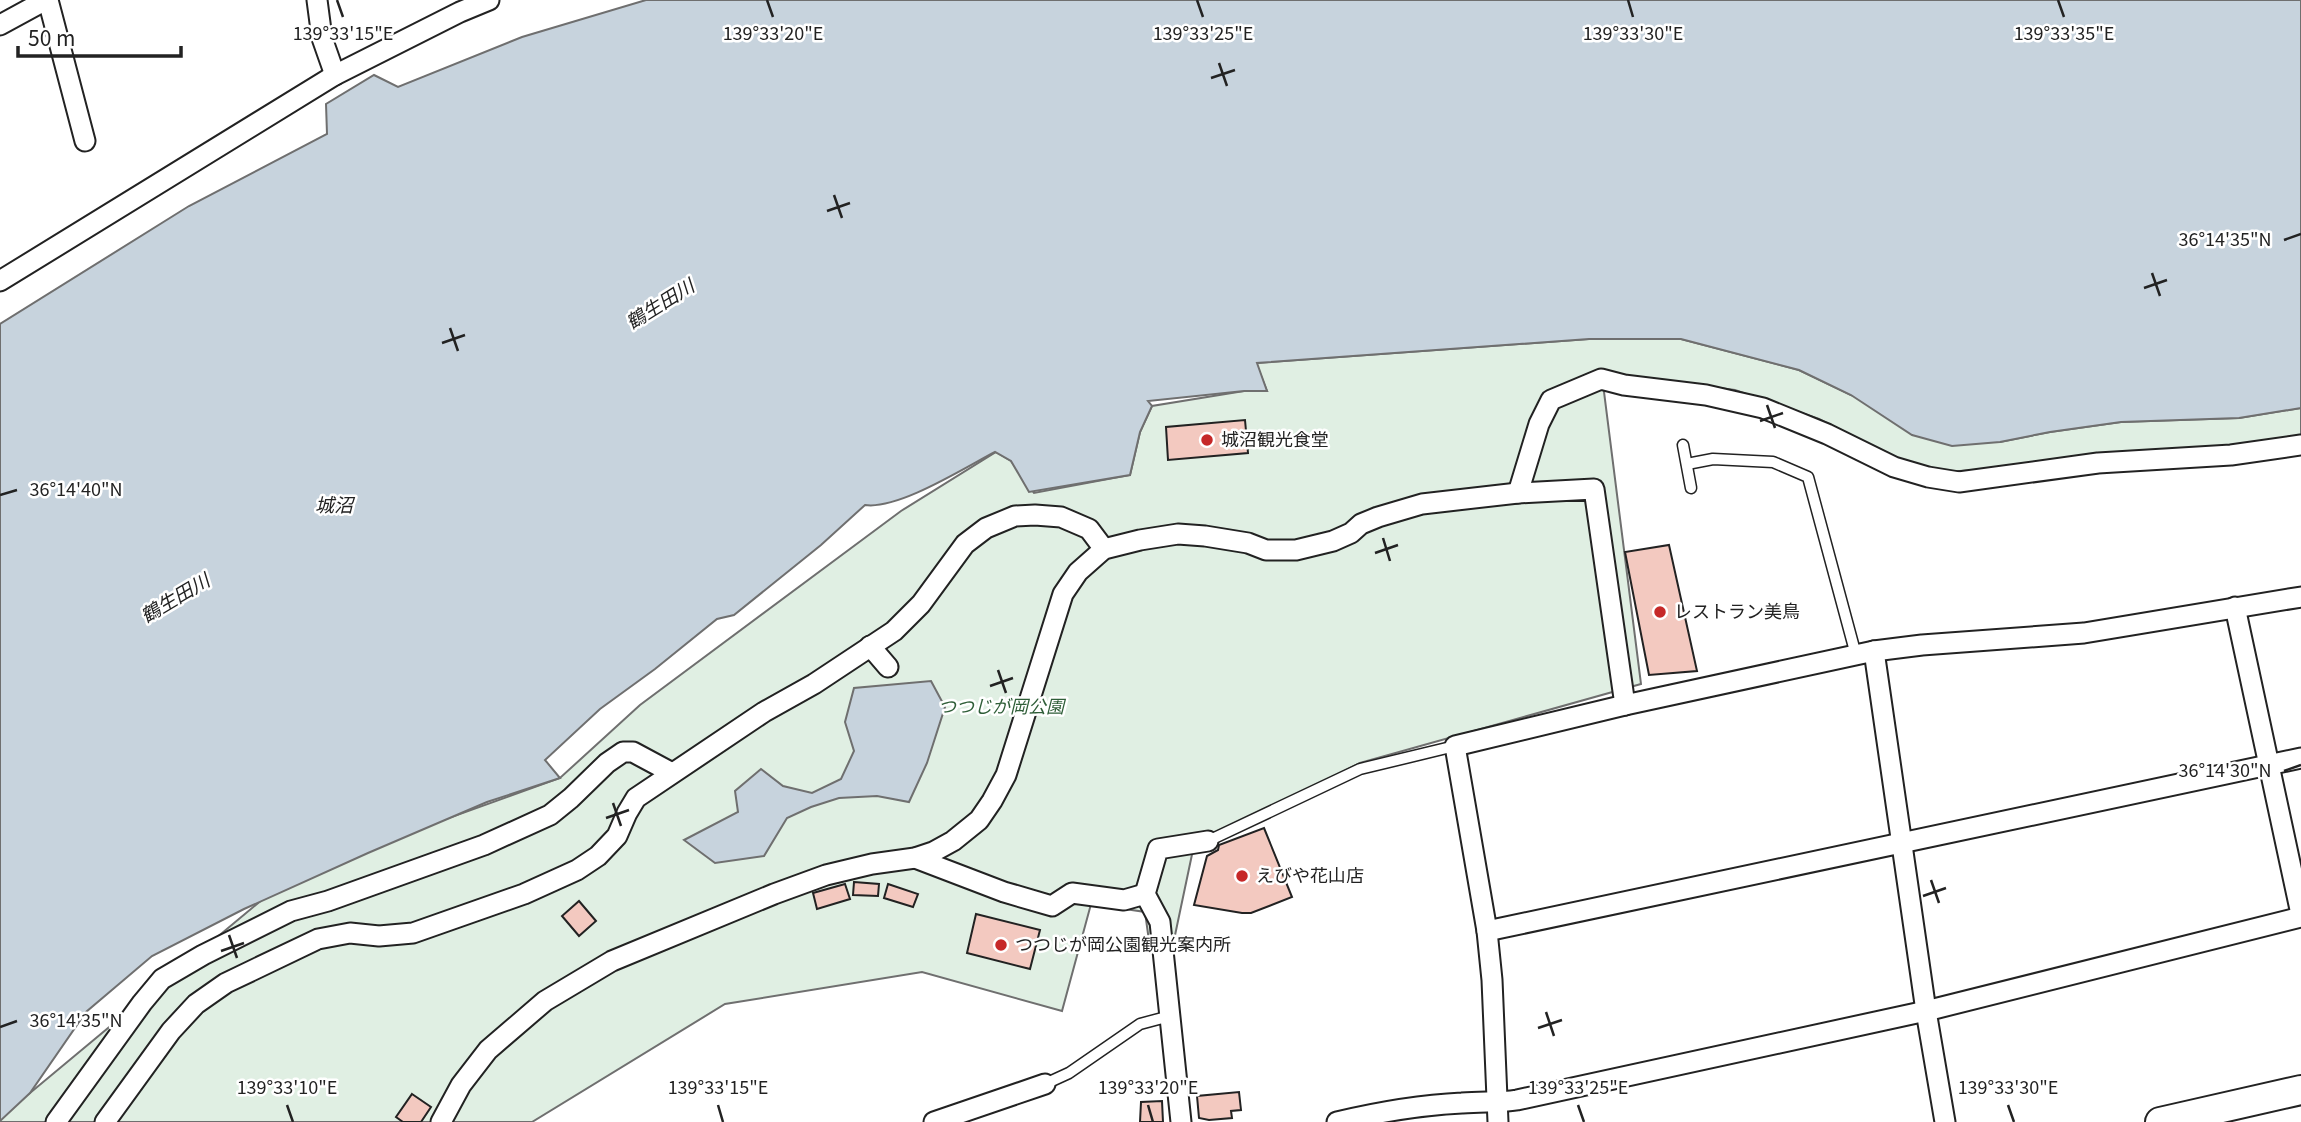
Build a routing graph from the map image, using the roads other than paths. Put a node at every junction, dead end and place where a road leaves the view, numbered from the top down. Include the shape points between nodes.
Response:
1 (47, 0) edge
2 (317, 0) edge
3 (489, 0) edge
4 (0, 24) edge
5 (335, 75) junction
6 (85, 141) dead end
7 (0, 281) edge
8 (1683, 445) dead end
9 (2301, 446) edge
10 (1687, 464) junction
11 (1691, 488) dead end
12 (1518, 493) junction
13 (1104, 549) junction
14 (2301, 597) edge
15 (2235, 607) junction
16 (870, 646) junction
17 (1865, 653) junction
18 (888, 667) dead end
19 (1625, 705) junction
20 (1455, 746) junction
21 (2301, 758) edge
22 (2270, 765) junction
23 (672, 773) junction
24 (1208, 841) joint
25 (1902, 843) junction
26 (915, 859) junction
27 (1145, 894) junction
28 (2301, 915) edge
29 (1487, 931) junction
30 (1926, 1011) junction
31 (1171, 1016) junction
32 (1045, 1084) joint
33 (2301, 1090) edge
34 (1498, 1112) edge
35 (56, 1122) edge
36 (104, 1122) edge
37 (441, 1122) edge
38 (934, 1122) edge
39 (1181, 1122) edge
40 (1337, 1122) edge
41 (1945, 1122) edge
42 (2160, 1122) edge

1 - 4 street
1 - 6 street
2 - 5 street via 322,37
3 - 5 street
5 - 7 street
8 - 10 lane
9 - 12 street via 2098,463 1959,482 1894,467 1763,408 1601,379 1551,400
10 - 11 lane
10 - 17 lane via 1713,458 1773,462 1808,477
12 - 13 street via 1422,503 1361,524 1333,541 1296,550 1266,550 1227,538 1178,534
12 - 19 street via 1594,489
13 - 16 street via 1089,529 1061,517 1015,516 1001,521 965,544 921,604 894,631
13 - 26 street via 1063,594 1019,737 992,802 979,820 953,841
14 - 15 street
15 - 17 street via 2084,633
15 - 22 street
16 - 18 street
16 - 23 street
17 - 19 street
17 - 25 street
19 - 20 street
20 - 24 lane via 1360,769
20 - 29 street
21 - 22 street
22 - 25 street
22 - 28 street
23 - 35 street via 633,752 623,752 550,815 484,845 291,911 203,955 162,979
23 - 36 street via 636,798 617,836 577,870 413,933 350,933 318,939 226,983 196,1004 171,1031
24 - 27 street via 1158,849
25 - 29 street
25 - 30 street
26 - 27 street via 1052,906 1072,893 1124,900
26 - 37 street via 825,874 612,961 545,1001 488,1050
27 - 31 street via 1160,922
28 - 30 street
29 - 34 street
30 - 34 street
30 - 41 street
31 - 32 lane via 1140,1024 1069,1073
31 - 39 street
32 - 38 street
33 - 42 street
34 - 40 street via 1464,1102 1383,1111

